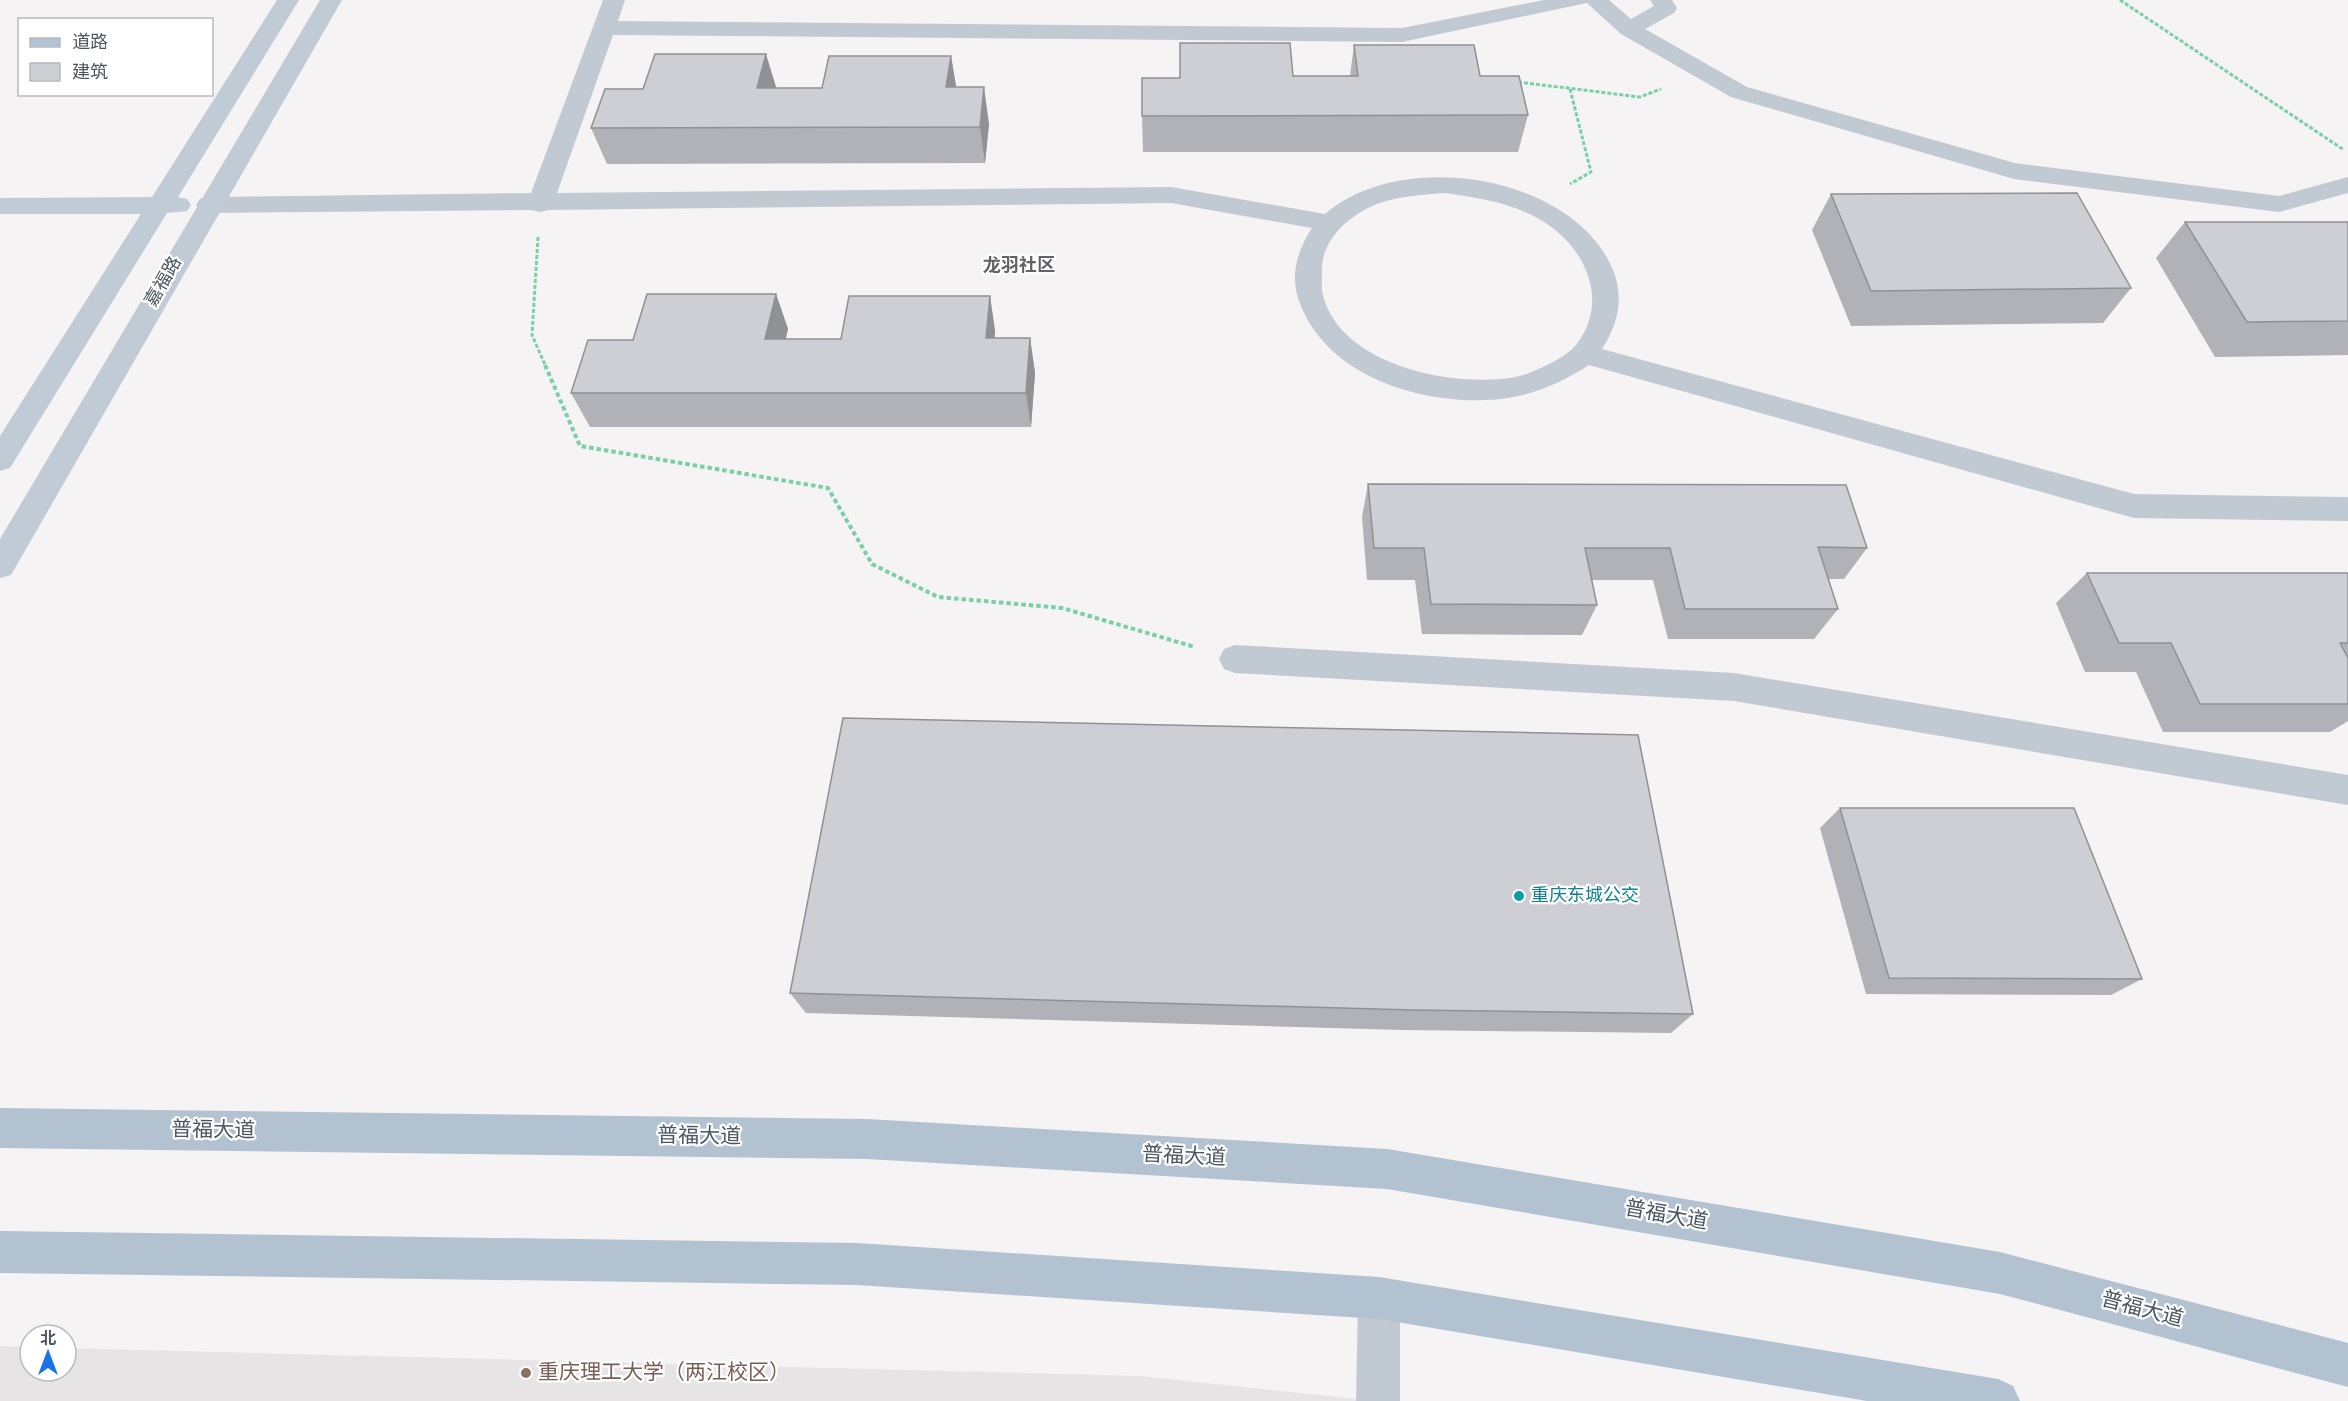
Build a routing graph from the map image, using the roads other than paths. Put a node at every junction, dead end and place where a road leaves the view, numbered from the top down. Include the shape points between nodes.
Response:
1 (288, 0) edge
2 (331, 0) edge
3 (614, 0) edge
4 (1578, 0) edge
5 (1596, 0) edge
6 (1660, 0) edge
7 (604, 28) junction
8 (1629, 28) junction
9 (2348, 185) edge
10 (540, 204) junction
11 (160, 205) junction
12 (208, 205) junction
13 (0, 206) edge
14 (1329, 223) junction
15 (1584, 354) junction
16 (0, 460) edge
17 (2348, 509) edge
18 (0, 566) edge
19 (1235, 659) road end
20 (2348, 790) edge
21 (0, 1128) edge
22 (0, 1252) edge
23 (1378, 1298) junction
24 (2348, 1365) edge
25 (1378, 1401) edge
26 (1998, 1401) edge

1 - 11 main road
2 - 12 main road, 嘉福路
3 - 7 street
4 - 7 street via 1402,35
5 - 8 street
6 - 8 street via 1666,8
7 - 10 street
8 - 9 street via 1739,92 2014,171 2279,204
10 - 12 street
10 - 14 street via 1172,195
11 - 12 main road
11 - 13 main road
11 - 16 main road
12 - 18 main road, 嘉福路
14 - 15 street via 1310,253 1306,286 1320,321 1350,352 1394,376 1446,390 1499,390 1548,378
14 - 15 street via 1360,202 1411,188 1445,185 1491,191 1534,206 1570,229 1596,258 1608,291 1604,324
15 - 17 street via 2133,506
19 - 20 street via 1734,687
21 - 24 main road, 普福大道 via 867,1139 1387,1169 2000,1273
22 - 23 main road via 856,1264
23 - 25 street
23 - 26 main road

